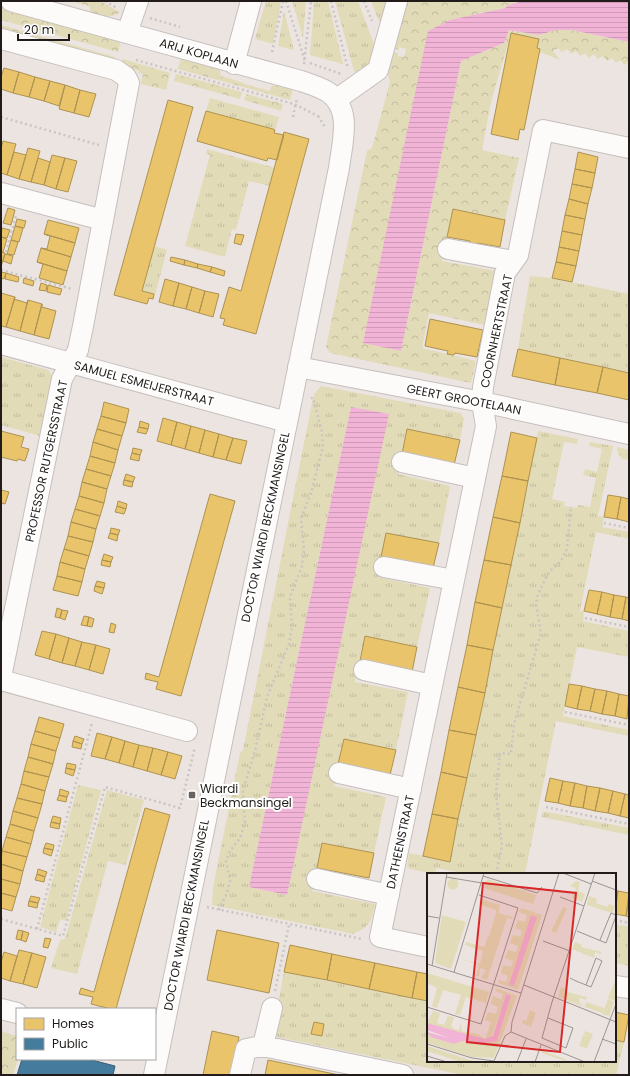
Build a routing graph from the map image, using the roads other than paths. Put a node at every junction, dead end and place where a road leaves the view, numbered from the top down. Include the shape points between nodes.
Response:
1 (11, 1) edge
2 (138, 1) edge
3 (251, 1) edge
4 (397, 1) edge
5 (127, 33) junction
6 (1, 39) edge
7 (234, 64) junction
8 (337, 99) junction
9 (629, 148) edge
10 (1, 193) edge
11 (103, 220) junction
12 (448, 249) dead end
13 (513, 261) junction
14 (1, 344) edge
15 (71, 363) junction
16 (298, 366) junction
17 (482, 402) junction
18 (287, 422) junction
19 (629, 434) edge
20 (402, 462) dead end
21 (475, 478) junction
22 (384, 566) dead end
23 (454, 580) junction
24 (364, 670) dead end
25 (1, 679) edge
26 (432, 685) junction
27 (191, 736) road end
28 (339, 773) dead end
29 (411, 789) junction
30 (317, 879) dead end
31 (389, 895) junction
32 (427, 947) edge
33 (616, 986) edge
34 (629, 988) edge
35 (272, 1008) road end
36 (1, 1009) edge
37 (16, 1013) edge
38 (263, 1046) junction
39 (154, 1075) edge
40 (240, 1075) edge
41 (403, 1075) edge

1 - 5 street, ARIJ KOPLAAN
2 - 5 street
3 - 7 street
4 - 8 street via 378,70
5 - 7 street, ARIJ KOPLAAN
6 - 11 street, PROFESSOR RUTGERSSTRAAT via 116,70 122,73 129,83
7 - 8 street, ARIJ KOPLAAN via 301,81 327,91
8 - 16 street, DOCTOR WIARDI BECKMANSINGEL via 344,122 343,139
9 - 13 street, COORNHERTSTRAAT via 544,130 518,255
10 - 11 street
11 - 15 street, PROFESSOR RUTGERSSTRAAT via 78,350
12 - 13 street, COORNHERTSTRAAT
13 - 17 street, COORNHERTSTRAAT via 506,273
14 - 15 street, SAMUEL ESMEIJERSTRAAT
15 - 18 street, SAMUEL ESMEIJERSTRAAT
15 - 25 street, PROFESSOR RUTGERSSTRAAT via 62,379
16 - 17 street, GEERT GROOTELAAN
16 - 18 street, DOCTOR WIARDI BECKMANSINGEL
17 - 19 street, GEERT GROOTELAAN
17 - 21 street, DATHEENSTRAAT via 486,426
18 - 39 street, DOCTOR WIARDI BECKMANSINGEL
20 - 21 street
21 - 23 street, DATHEENSTRAAT
22 - 23 street
23 - 26 street, DATHEENSTRAAT
24 - 26 street
25 - 27 street
26 - 29 street, DATHEENSTRAAT
28 - 29 street, DATHEENSTRAAT
29 - 31 street, DATHEENSTRAAT
30 - 31 street, DATHEENSTRAAT
31 - 32 street, DATHEENSTRAAT via 380,937
33 - 34 street
35 - 38 street
36 - 37 street
38 - 40 street via 246,1049
38 - 41 street

